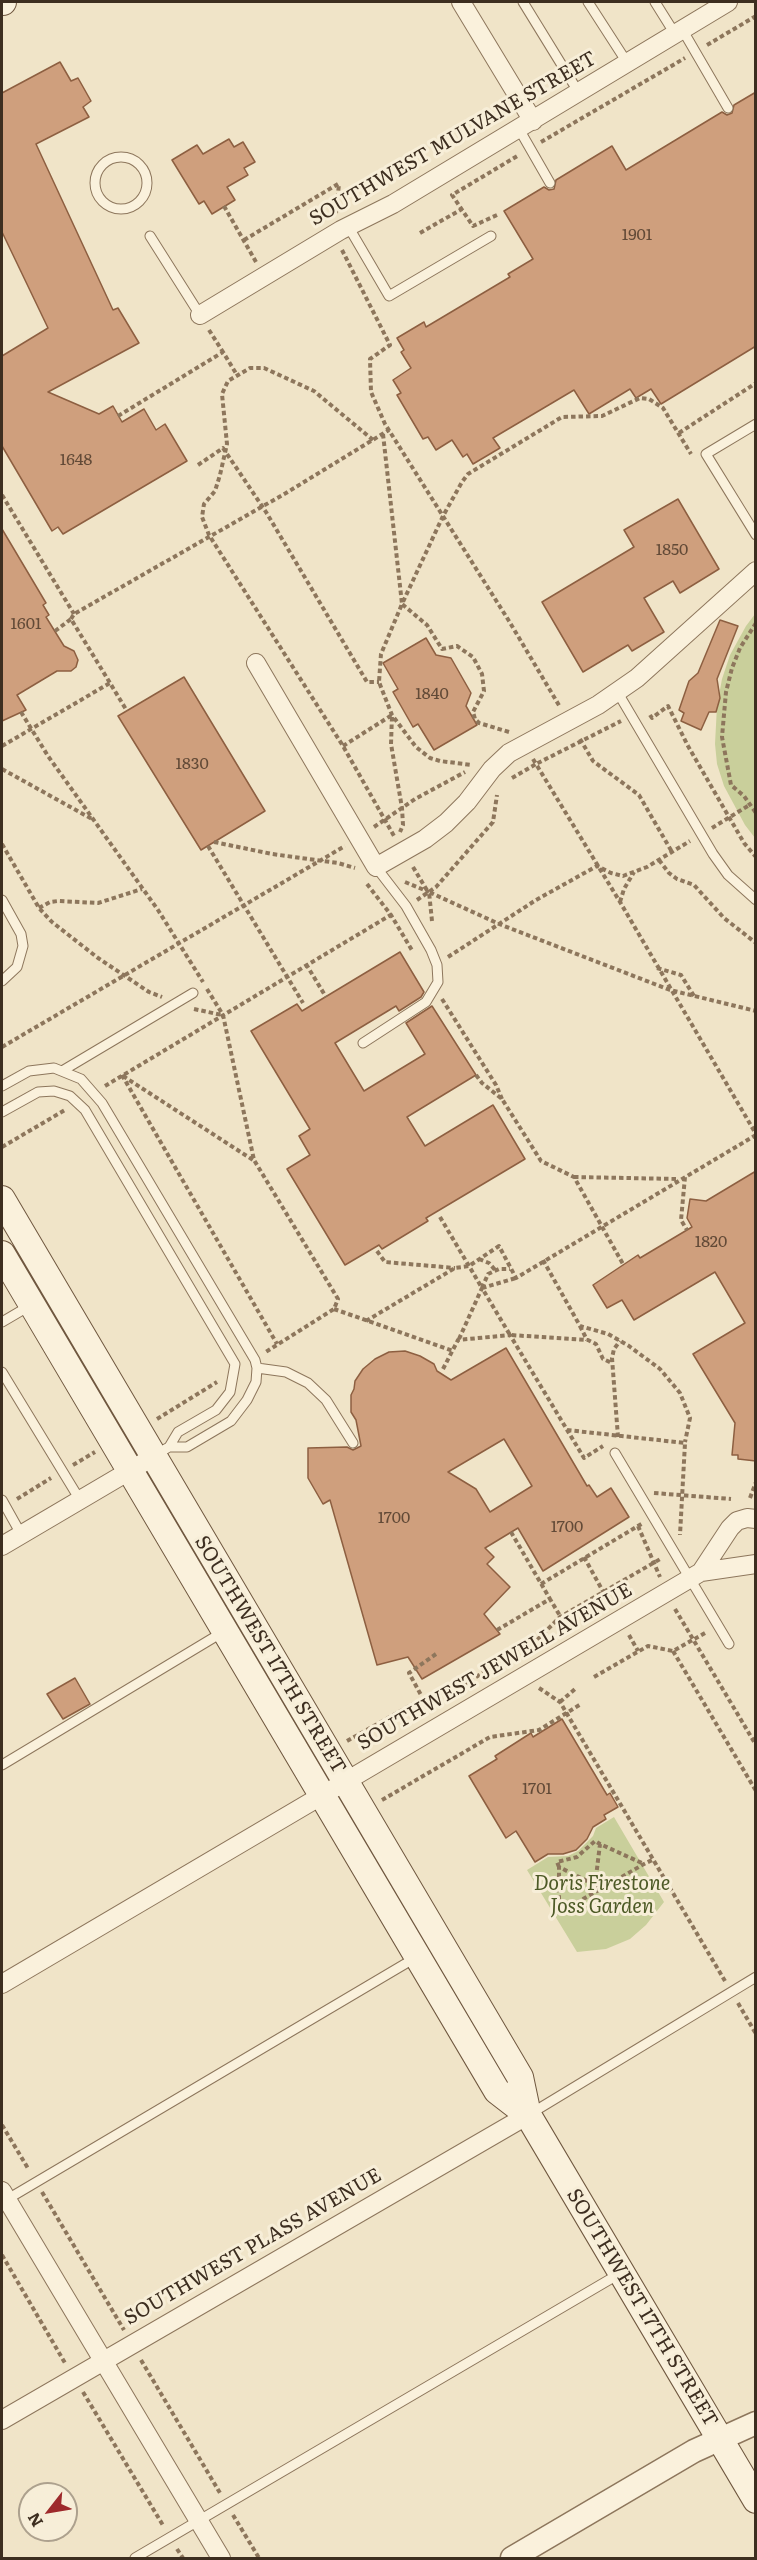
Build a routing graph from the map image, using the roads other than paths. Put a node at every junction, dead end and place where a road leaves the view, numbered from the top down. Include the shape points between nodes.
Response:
1 (461, 2) edge
2 (523, 2) edge
3 (588, 2) edge
4 (655, 2) edge
5 (724, 2) edge
6 (678, 32) junction
7 (628, 64) junction
8 (579, 93) junction
9 (728, 108) dead end
10 (526, 125) junction
11 (550, 183) dead end
12 (146, 193) joint
13 (344, 228) junction
14 (150, 236) dead end
15 (491, 236) dead end
16 (200, 315) joint
17 (756, 424) edge
18 (756, 535) edge
19 (756, 571) edge
20 (256, 663) dead end
21 (618, 693) junction
22 (379, 871) junction
23 (2, 900) edge
24 (756, 900) edge
25 (2, 981) edge
26 (193, 993) dead end
27 (363, 1043) dead end
28 (62, 1071) junction
29 (2, 1086) edge
30 (2, 1112) edge
31 (2, 1199) edge
32 (2, 1254) edge
33 (32, 1304) junction
34 (2, 1322) edge
35 (257, 1368) junction
36 (2, 1372) edge
37 (353, 1443) dead end
38 (161, 1452) junction
39 (615, 1453) dead end
40 (129, 1471) junction
41 (2, 1500) edge
42 (80, 1500) junction
43 (756, 1519) edge
44 (21, 1534) junction
45 (2, 1546) edge
46 (756, 1564) edge
47 (696, 1575) junction
48 (225, 1631) junction
49 (729, 1644) dead end
50 (2, 1765) edge
51 (345, 1782) junction
52 (322, 1795) junction
53 (417, 1957) junction
54 (756, 1977) edge
55 (2, 1984) edge
56 (528, 2115) junction
57 (3, 2198) edge
58 (620, 2273) junction
59 (102, 2360) junction
60 (2, 2420) edge
61 (756, 2423) edge
62 (720, 2440) junction
63 (756, 2500) edge
64 (199, 2521) junction
65 (135, 2559) edge
66 (222, 2559) edge
67 (512, 2559) edge

1 - 10 street
2 - 8 lane
3 - 7 lane
4 - 6 lane
5 - 6 street, SOUTHWEST MULVANE STREET
6 - 7 street, SOUTHWEST MULVANE STREET
6 - 9 lane via 696,52
7 - 8 street, SOUTHWEST MULVANE STREET
8 - 10 street, SOUTHWEST MULVANE STREET
10 - 11 lane via 530,148
10 - 13 street, SOUTHWEST MULVANE STREET via 393,204
12 - 12 lane via 147,176 136,161 128,157 111,158 99,169 97,194 108,206 134,207
13 - 15 lane via 390,296
13 - 16 street, SOUTHWEST MULVANE STREET
14 - 16 lane
17 - 18 lane via 706,454
19 - 21 street
20 - 22 street
21 - 22 street via 565,714 509,753 446,823
21 - 24 lane via 701,834 728,874
22 - 27 lane via 406,906 431,950 438,982 426,1002
23 - 25 lane via 21,933 23,948 17,967
26 - 28 lane
28 - 29 lane via 29,1071
28 - 35 lane via 81,1079 102,1103
30 - 38 lane via 38,1092 54,1091 70,1096 85,1110 235,1364 230,1392 216,1410 178,1432
31 - 38 main road, SOUTHWEST 17TH STREET
32 - 33 main road, SOUTHWEST 17TH STREET
33 - 34 lane
33 - 40 main road, SOUTHWEST 17TH STREET
35 - 37 lane via 286,1372 308,1383 326,1400
35 - 38 lane via 256,1382 231,1421 187,1447
36 - 42 lane
38 - 40 street
38 - 51 main road, SOUTHWEST 17TH STREET
39 - 47 lane via 674,1551
40 - 42 street
40 - 48 main road, SOUTHWEST 17TH STREET
41 - 44 lane
42 - 44 street
43 - 47 street, SOUTHWEST JEWELL AVENUE via 737,1521
44 - 45 street
46 - 47 street, SOUTHWEST JEWELL AVENUE
47 - 49 lane
47 - 51 street, SOUTHWEST JEWELL AVENUE
48 - 50 lane
48 - 52 main road, SOUTHWEST 17TH STREET
51 - 52 street, SOUTHWEST JEWELL AVENUE
51 - 56 main road, SOUTHWEST 17TH STREET via 520,2077
52 - 53 main road, SOUTHWEST 17TH STREET
52 - 55 street, SOUTHWEST JEWELL AVENUE
53 - 56 main road, SOUTHWEST 17TH STREET via 497,2091
53 - 57 lane
54 - 56 lane
56 - 58 main road, SOUTHWEST 17TH STREET
56 - 59 street, SOUTHWEST PLASS AVENUE
57 - 59 street
58 - 62 main road, SOUTHWEST 17TH STREET
58 - 64 lane
59 - 60 street, SOUTHWEST PLASS AVENUE
59 - 64 street
61 - 62 street
62 - 63 main road, SOUTHWEST 17TH STREET
62 - 67 street via 694,2451
64 - 65 lane
64 - 66 street

